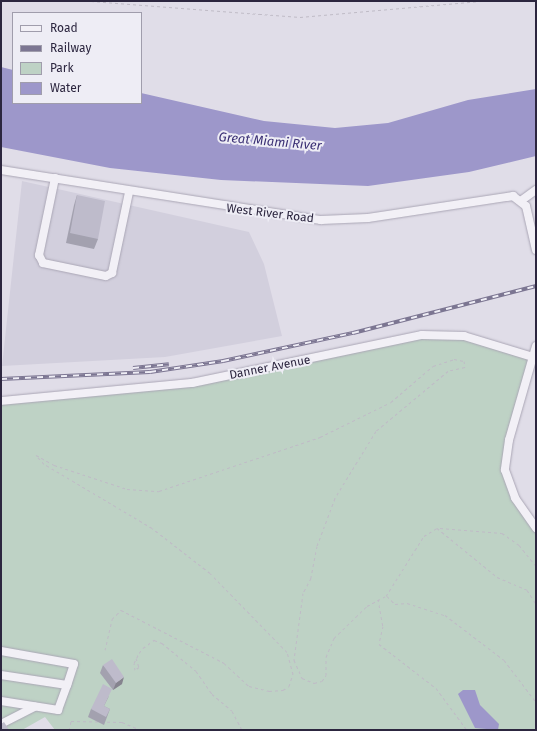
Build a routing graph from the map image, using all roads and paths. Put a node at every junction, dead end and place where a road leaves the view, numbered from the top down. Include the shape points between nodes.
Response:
1 (91, 1) edge
2 (480, 1) edge
3 (1, 170) edge
4 (55, 178) junction
5 (536, 190) edge
6 (129, 192) junction
7 (522, 200) junction
8 (536, 250) edge
9 (536, 346) edge
10 (535, 358) edge
11 (1, 401) edge
12 (437, 528) junction
13 (536, 528) edge
14 (536, 566) edge
15 (386, 596) junction
16 (378, 599) junction
17 (536, 604) edge
18 (105, 650) dead end
19 (1, 651) edge
20 (136, 658) junction
21 (1, 675) edge
22 (67, 684) junction
23 (1, 701) edge
24 (536, 702) edge
25 (35, 707) junction
26 (1, 724) edge
27 (69, 730) edge
28 (141, 730) edge
29 (242, 730) edge
30 (467, 730) edge

1 - 2 path via 300,17
3 - 4 street, West River Road
4 - 6 street, West River Road
4 - 6 street via 39,255 43,263 106,276 112,273
5 - 7 street
6 - 7 street, West River Road via 320,220 368,218 501,196
7 - 8 street
9 - 10 street
10 - 11 street, Danner Avenue via 464,336 422,335 192,383
10 - 13 street via 509,440 505,470 514,498
12 - 14 path via 502,533 519,545
12 - 15 path via 424,536
12 - 17 path via 497,577 529,592
15 - 16 path
15 - 24 path via 395,604 407,603 445,615 504,660
16 - 18 path via 334,638 326,657 323,679 314,682 300,677 292,651 304,589 311,578 317,546 331,504 376,431 448,372 465,367 462,360 433,366 394,400 320,437 159,491 131,490 54,466 36,455 44,464 152,528 210,573 287,652 293,674 289,686 283,690 269,691 249,686 224,663 121,610 112,619
16 - 30 path via 383,624 378,644 436,688
19 - 22 street via 74,664
20 - 20 path via 133,665 135,670 139,667
20 - 29 path via 152,641 162,643 198,673 212,694 232,711
21 - 22 street
22 - 25 street via 58,710
23 - 25 street
25 - 26 street
27 - 28 path via 71,721 122,722

